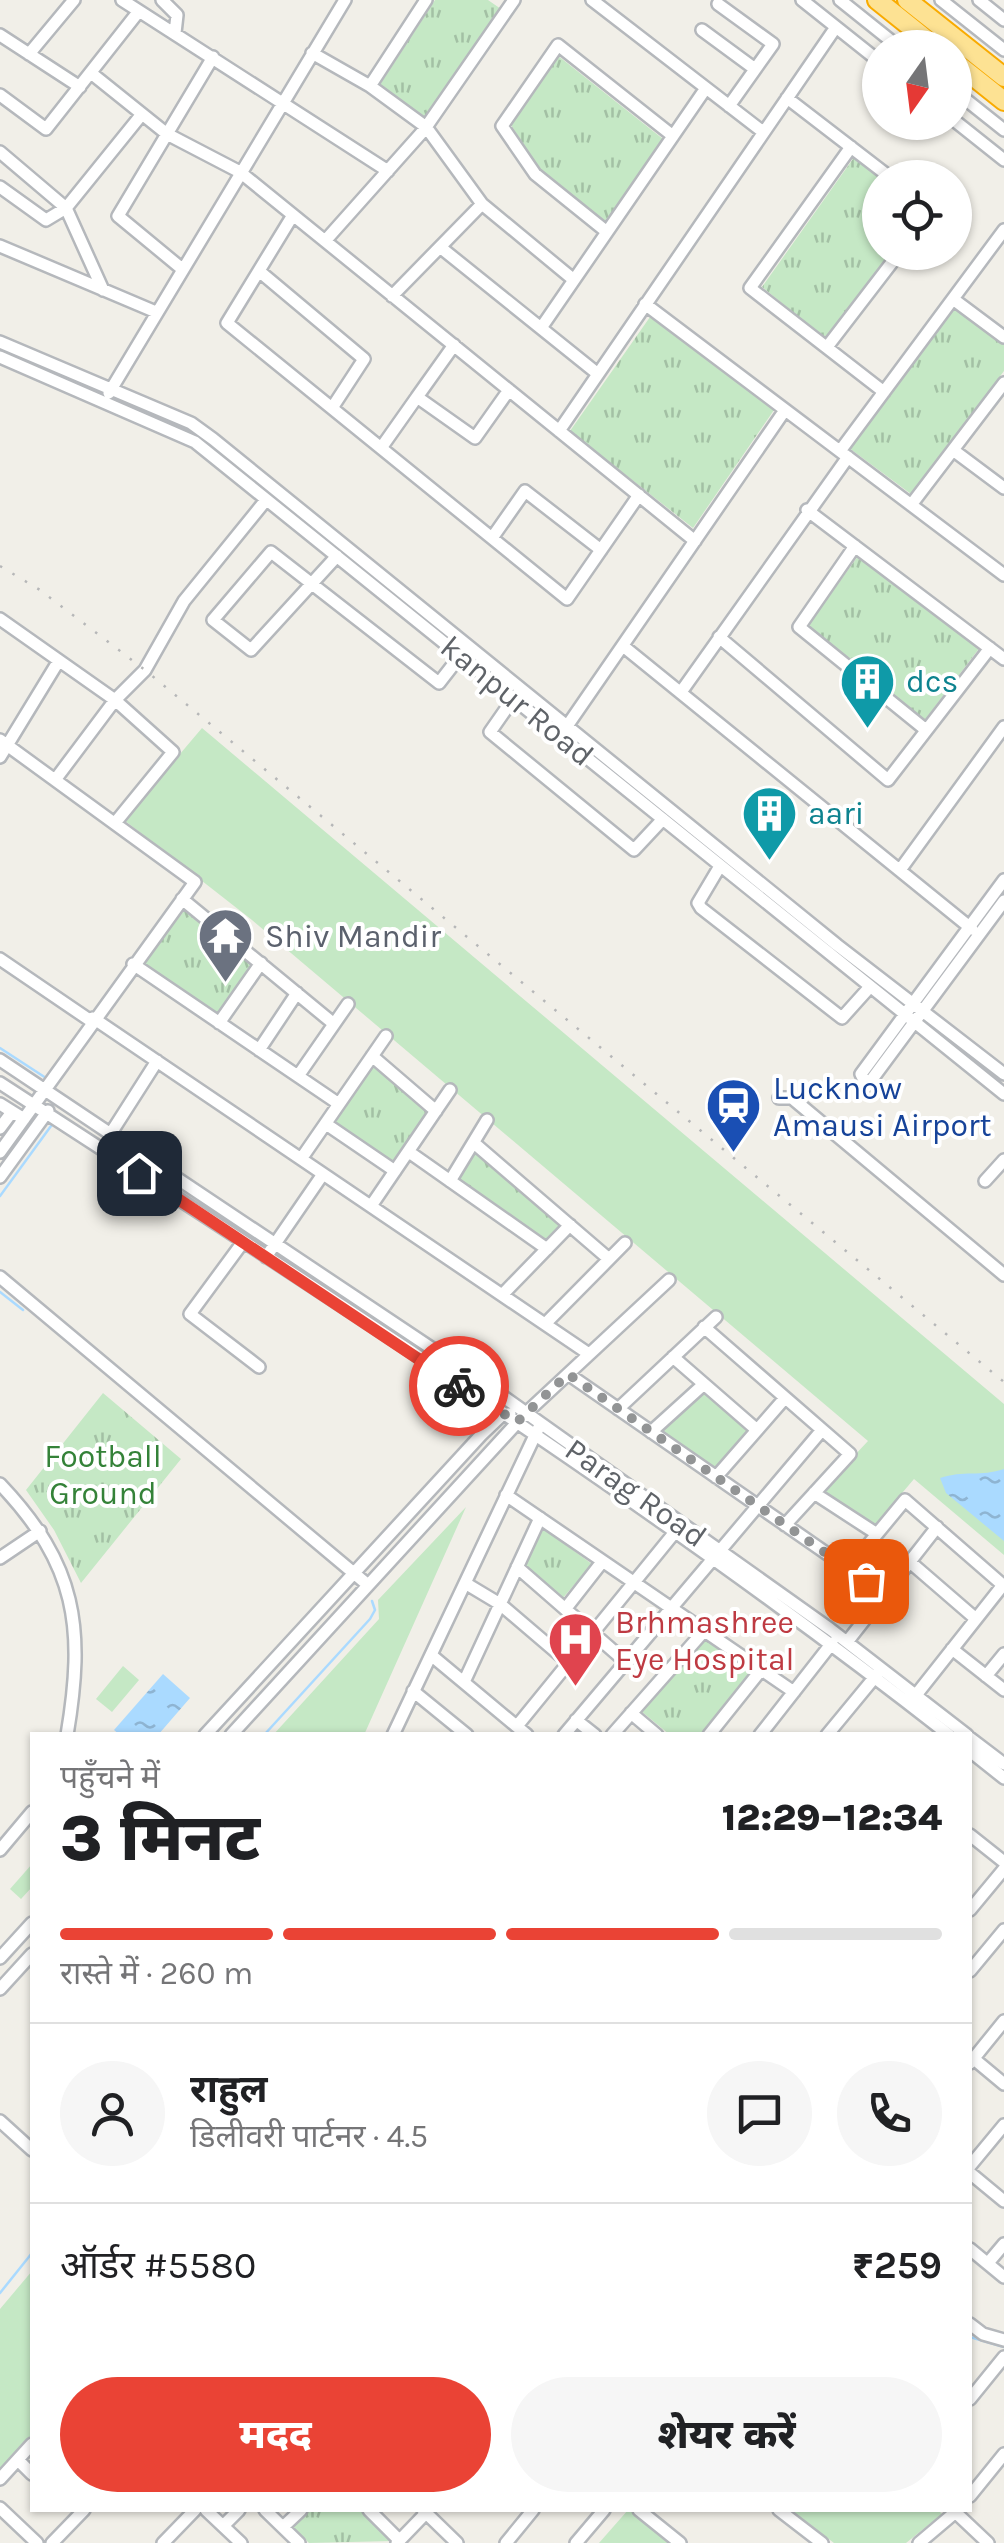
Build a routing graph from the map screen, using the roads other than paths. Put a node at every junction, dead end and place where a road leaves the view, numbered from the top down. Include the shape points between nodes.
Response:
1 (74, 0) edge
2 (122, 0) edge
3 (162, 0) edge
4 (345, 0) edge
5 (426, 0) edge
6 (802, 0) edge
7 (840, 0) edge
8 (877, 0) edge
9 (907, 0) edge
10 (940, 0) edge
11 (978, 0) edge
12 (508, 2) edge
13 (601, 3) edge
14 (718, 4) dead end
15 (139, 11) junction
16 (1004, 20) edge
17 (836, 27) junction
18 (702, 30) dead end
19 (878, 30) edge
20 (914, 30) edge
21 (174, 33) junction
22 (0, 35) edge
23 (862, 48) edge
24 (1004, 50) edge
25 (312, 53) junction
26 (30, 54) junction
27 (213, 57) junction
28 (755, 69) junction
29 (91, 73) junction
30 (972, 76) edge
31 (1004, 77) edge
32 (370, 86) junction
33 (80, 87) junction
34 (706, 88) junction
35 (0, 94) edge
36 (786, 98) junction
37 (283, 101) junction
38 (1004, 101) edge
39 (972, 105) edge
40 (729, 106) junction
41 (142, 114) junction
42 (426, 127) junction
43 (1004, 130) edge
44 (763, 132) junction
45 (167, 134) junction
46 (972, 135) edge
47 (673, 136) junction
48 (851, 147) junction
49 (0, 152) edge
50 (868, 160) edge
51 (1004, 160) edge
52 (388, 171) junction
53 (240, 172) junction
54 (0, 186) edge
55 (482, 204) junction
56 (66, 208) junction
57 (293, 215) junction
58 (1004, 230) edge
59 (607, 232) junction
60 (325, 242) junction
61 (0, 246) edge
62 (440, 247) junction
63 (991, 248) junction
64 (1004, 259) edge
65 (182, 268) junction
66 (886, 270) edge
67 (259, 271) junction
68 (574, 280) junction
69 (103, 290) junction
70 (392, 296) junction
71 (953, 299) junction
72 (645, 304) junction
73 (156, 312) junction
74 (541, 328) junction
75 (1004, 337) edge
76 (0, 342) edge
77 (454, 345) junction
78 (827, 347) junction
79 (0, 357) edge
80 (598, 374) junction
81 (1004, 383) edge
82 (509, 390) junction
83 (884, 392) junction
84 (107, 395) junction
85 (417, 397) junction
86 (332, 408) junction
87 (785, 410) junction
88 (559, 431) junction
89 (381, 448) junction
90 (953, 450) junction
91 (844, 454) junction
92 (1004, 488) edge
93 (639, 496) junction
94 (266, 500) junction
95 (912, 505) junction
96 (807, 510) junction
97 (492, 538) junction
98 (696, 541) junction
99 (855, 546) junction
100 (601, 550) junction
101 (336, 556) junction
102 (363, 560) junction
103 (352, 570) junction
104 (1004, 575) edge
105 (310, 584) junction
106 (0, 619) edge
107 (719, 637) junction
108 (623, 646) junction
109 (990, 648) junction
110 (460, 656) junction
111 (1004, 659) edge
112 (58, 662) junction
113 (681, 692) junction
114 (513, 698) junction
115 (116, 700) junction
116 (1004, 728) edge
117 (926, 730) junction
118 (564, 731) junction
119 (2, 747) edge
120 (54, 780) junction
121 (663, 819) junction
122 (114, 823) junction
123 (720, 866) junction
124 (900, 870) junction
125 (1004, 880) edge
126 (182, 899) junction
127 (1003, 906) edge
128 (974, 931) junction
129 (0, 959) edge
130 (261, 963) junction
131 (133, 964) junction
132 (868, 989) junction
133 (297, 993) junction
134 (348, 1004) dead end
135 (918, 1008) junction
136 (92, 1019) junction
137 (908, 1021) junction
138 (219, 1023) junction
139 (334, 1024) junction
140 (386, 1036) dead end
141 (260, 1050) junction
142 (372, 1056) junction
143 (0, 1060) edge
144 (157, 1062) junction
145 (1004, 1074) edge
146 (298, 1076) junction
147 (0, 1082) edge
148 (450, 1090) dead end
149 (48, 1091) junction
150 (1004, 1094) edge
151 (779, 1098) dead end
152 (0, 1104) edge
153 (339, 1104) junction
154 (35, 1105) junction
155 (436, 1111) junction
156 (12, 1112) junction
157 (48, 1114) junction
158 (24, 1119) junction
159 (487, 1120) dead end
160 (326, 1124) junction
161 (0, 1128) edge
162 (111, 1132) junction
163 (474, 1143) junction
164 (0, 1152) edge
165 (408, 1152) junction
166 (302, 1159) junction
167 (1004, 1160) edge
168 (395, 1171) junction
169 (323, 1174) junction
170 (0, 1178) edge
171 (450, 1180) junction
172 (985, 1182) dead end
173 (372, 1206) junction
174 (570, 1225) junction
175 (244, 1242) junction
176 (276, 1242) junction
177 (625, 1243) dead end
178 (547, 1248) junction
179 (266, 1257) junction
180 (609, 1259) junction
181 (1004, 1275) edge
182 (0, 1277) edge
183 (669, 1280) dead end
184 (502, 1294) junction
185 (716, 1317) dead end
186 (545, 1324) junction
187 (704, 1327) junction
188 (589, 1354) junction
189 (672, 1357) junction
190 (259, 1367) dead end
191 (568, 1374) junction
192 (704, 1384) junction
193 (785, 1398) junction
194 (618, 1409) junction
195 (503, 1414) junction
196 (521, 1418) junction
197 (537, 1430) junction
198 (757, 1430) junction
199 (822, 1430) junction
200 (651, 1432) junction
201 (716, 1477) junction
202 (0, 1484) edge
203 (814, 1493) junction
204 (506, 1495) junction
205 (756, 1504) junction
206 (540, 1518) junction
207 (784, 1525) junction
208 (937, 1527) junction
209 (40, 1531) junction
210 (676, 1532) junction
211 (876, 1534) junction
212 (715, 1554) junction
213 (0, 1558) edge
214 (602, 1562) junction
215 (910, 1562) junction
216 (518, 1566) junction
217 (848, 1569) junction
218 (353, 1573) junction
219 (465, 1583) junction
220 (632, 1583) junction
221 (368, 1585) junction
222 (1004, 1586) edge
223 (885, 1594) junction
224 (500, 1604) junction
225 (566, 1608) junction
226 (671, 1609) junction
227 (976, 1619) junction
228 (704, 1631) junction
229 (592, 1634) junction
230 (847, 1642) junction
231 (832, 1643) junction
232 (952, 1649) junction
233 (1004, 1654) edge
234 (430, 1655) junction
235 (568, 1662) junction
236 (626, 1662) junction
237 (761, 1670) junction
238 (879, 1673) junction
239 (986, 1676) junction
240 (464, 1682) junction
241 (1004, 1690) edge
242 (414, 1691) junction
243 (794, 1692) junction
244 (916, 1695) junction
245 (631, 1713) junction
246 (576, 1720) junction
247 (522, 1730) edge
248 (831, 1730) edge
249 (68, 1732) edge
250 (208, 1732) edge
251 (235, 1732) edge
252 (398, 1732) edge
253 (463, 1732) edge
254 (566, 1732) edge
255 (591, 1732) edge
256 (615, 1732) edge
257 (653, 1732) edge
258 (712, 1732) edge
259 (762, 1732) edge
260 (946, 1732) edge
261 (963, 1732) edge
262 (972, 1739) edge
263 (972, 1753) edge
264 (1004, 1764) edge
265 (1004, 1778) edge
266 (30, 1814) edge
267 (972, 1836) edge
268 (0, 1850) edge
269 (1004, 1866) edge
270 (972, 1907) edge
271 (30, 1925) edge
272 (1004, 1930) edge
273 (30, 1956) edge
274 (0, 1958) edge
275 (972, 1969) edge
276 (0, 1989) edge
277 (1004, 2021) edge
278 (975, 2057) edge
279 (1004, 2084) edge
280 (0, 2121) edge
281 (1004, 2125) edge
282 (30, 2148) edge
283 (972, 2167) edge
284 (972, 2172) edge
285 (1004, 2201) edge
286 (1004, 2244) edge
287 (972, 2251) edge
288 (988, 2263) junction
289 (1004, 2277) edge
290 (972, 2326) edge
291 (1004, 2340) edge
292 (1004, 2357) edge
293 (972, 2397) edge
294 (30, 2446) edge
295 (1004, 2454) edge
296 (18, 2460) junction
297 (30, 2472) edge
298 (0, 2478) edge
299 (972, 2494) edge
300 (0, 2508) edge
301 (193, 2512) edge
302 (208, 2512) edge
303 (237, 2512) edge
304 (268, 2512) edge
305 (299, 2512) edge
306 (370, 2512) edge
307 (424, 2512) edge
308 (531, 2512) edge
309 (602, 2512) edge
310 (641, 2512) edge
311 (782, 2512) edge
312 (955, 2512) edge
313 (957, 2512) edge
314 (76, 2513) edge
315 (223, 2526) junction
316 (284, 2528) junction
317 (398, 2542) edge
318 (455, 2542) edge
319 (37, 2543) edge
320 (52, 2543) edge
321 (163, 2543) edge
322 (241, 2543) edge
323 (299, 2543) edge
324 (506, 2543) edge
325 (576, 2543) edge
326 (680, 2543) edge
327 (822, 2543) edge
328 (919, 2543) edge
329 (988, 2543) edge

1 - 26 street
2 - 15 street
3 - 21 street via 177,14
4 - 25 street
5 - 32 street
6 - 17 street
7 - 19 street
8 - 20 highway
9 - 31 highway
10 - 24 street
11 - 16 street
12 - 42 street
13 - 34 street
14 - 28 street via 772,44
15 - 21 street
15 - 29 street
17 - 23 street
17 - 36 street
18 - 28 street
21 - 27 street
22 - 26 street
25 - 32 street
25 - 37 street
26 - 33 street
27 - 37 street
27 - 45 street
28 - 40 street
29 - 33 street
29 - 41 street
30 - 38 highway
32 - 42 street
33 - 35 street via 46,129
34 - 40 street
34 - 47 street
36 - 44 street
36 - 48 street
37 - 52 street
37 - 53 street
39 - 43 street
40 - 44 street
41 - 45 street
41 - 56 street
42 - 52 street
42 - 55 street
44 - 72 street
45 - 53 street
45 - 65 street via 118,216
46 - 51 street
47 - 59 street
47 - 59 street via 558,45 502,126 535,174
48 - 50 street
48 - 78 street via 750,288
49 - 56 street
52 - 60 street
53 - 57 street
53 - 65 street
54 - 56 street via 46,220
55 - 62 street
55 - 68 street
56 - 69 street
57 - 60 street
57 - 67 street
58 - 63 street
59 - 68 street
60 - 70 street
61 - 69 street
62 - 70 street
62 - 74 street
63 - 64 street
63 - 71 street
65 - 73 street
66 - 78 street
67 - 86 street via 364,359
67 - 86 street via 227,322
68 - 74 street
69 - 73 street
70 - 77 street
71 - 75 street
71 - 83 street
72 - 80 street
72 - 87 street
73 - 84 street
74 - 80 street
76 - 84 street
77 - 82 street
77 - 85 street
78 - 83 street
79 - 84 street, kanpur Road
80 - 88 street
81 - 90 street
82 - 85 street via 476,438
82 - 88 street
83 - 91 street
84 - 94 street, kanpur Road via 195,442
84 - 102 street via 191,423
85 - 89 street
86 - 89 street
87 - 91 street
87 - 98 street
88 - 93 street
89 - 97 street
90 - 92 street
90 - 95 street
91 - 95 street
91 - 96 street
93 - 98 street
93 - 100 street
94 - 101 street, kanpur Road
94 - 115 street via 184,600 145,670
95 - 104 street
96 - 99 street
96 - 107 street
97 - 100 street via 525,491
97 - 100 street via 567,600
98 - 108 street
99 - 109 street
99 - 117 street via 798,626
101 - 103 street, kanpur Road
101 - 105 street
102 - 103 street
102 - 118 street
103 - 110 street, kanpur Road
105 - 105 street via 251,650 212,620 271,552
105 - 110 street via 438,683
106 - 112 street
107 - 113 street
107 - 117 street via 888,780
108 - 113 street
108 - 118 street
109 - 111 street
109 - 117 street
110 - 114 street, kanpur Road
112 - 115 street
112 - 119 street
113 - 124 street
114 - 118 street, kanpur Road
114 - 121 street via 490,732 634,850
115 - 120 street
115 - 122 street via 174,752
116 - 124 street
118 - 121 street, kanpur Road
118 - 135 street
119 - 120 street
120 - 122 street
121 - 123 street, kanpur Road
122 - 126 street via 195,882
123 - 132 street, kanpur Road
123 - 132 street via 698,903 702,908 842,1018
124 - 128 street
125 - 128 street
126 - 130 street
126 - 131 street
127 - 128 street
128 - 135 street
129 - 136 street
130 - 133 street
130 - 138 street
131 - 136 street
131 - 138 street
132 - 137 street, kanpur Road
133 - 139 street
133 - 141 street
134 - 139 street
135 - 137 street
135 - 145 street
136 - 144 street
136 - 149 street
137 - 137 street via 861,1074 867,1086
137 - 150 street, kanpur Road
138 - 141 street
139 - 146 street
140 - 142 street
141 - 146 street
142 - 153 street
142 - 155 street
143 - 149 street, Parag Road
144 - 162 street
144 - 166 street
146 - 153 street
147 - 154 street
148 - 155 street
149 - 154 street
149 - 157 street
149 - 162 street, Parag Road
151 - 181 street via 792,1098
152 - 156 street
153 - 160 street
154 - 157 street
154 - 158 street
155 - 165 street
156 - 158 street
156 - 161 street
157 - 170 street
157 - 175 street
158 - 164 street
159 - 163 street
160 - 166 street
160 - 168 street
162 - 176 street, Parag Road
163 - 171 street
163 - 174 street
165 - 168 street
165 - 171 street
166 - 169 street
167 - 172 street
168 - 173 street
169 - 173 street
169 - 176 street
171 - 178 street
173 - 184 street
174 - 178 street
174 - 180 street
175 - 179 street
175 - 190 street via 190,1314
176 - 179 street
176 - 196 street, Parag Road
177 - 180 street
178 - 184 street
179 - 195 street
180 - 186 street
182 - 218 street
183 - 188 street
184 - 186 street
185 - 187 street
186 - 188 street
187 - 189 street
187 - 193 street
188 - 191 street
189 - 192 street
189 - 194 street
191 - 194 street
191 - 196 street
192 - 198 street
192 - 200 street
193 - 198 street
193 - 199 street
194 - 200 street
195 - 196 street
195 - 218 street
196 - 197 street, Parag Road
196 - 221 street
197 - 204 street
197 - 210 street, Parag Road
197 - 212 street, Parag Road
198 - 201 street
199 - 203 street via 850,1454
199 - 205 street
200 - 201 street
201 - 205 street
202 - 209 street
203 - 207 street
203 - 211 street
204 - 206 street
204 - 219 street
205 - 207 street
205 - 212 street
206 - 214 street
206 - 216 street
207 - 217 street
208 - 211 street via 905,1500
208 - 215 street
208 - 222 street
209 - 213 street
209 - 249 street via 74,1617 78,1669
210 - 212 street, Parag Road
210 - 220 street
211 - 217 street
212 - 226 street
212 - 230 street, Parag Road
212 - 231 street, Parag Road
214 - 220 street
214 - 225 street
215 - 223 street
215 - 227 street
216 - 224 street
216 - 225 street
217 - 223 street
218 - 221 street
218 - 250 street
219 - 224 street
219 - 234 street
220 - 226 street
220 - 229 street
221 - 251 street
222 - 227 street
223 - 230 street
224 - 235 street
224 - 240 street
225 - 229 street
226 - 228 street
226 - 236 street
227 - 232 street
228 - 237 street
228 - 245 street
229 - 235 street
229 - 236 street
230 - 238 street, Parag Road
231 - 238 street, Parag Road
231 - 243 street
232 - 239 street
232 - 244 street
233 - 239 street
234 - 240 street
234 - 242 street
235 - 247 street
236 - 246 street
237 - 243 street
237 - 258 street
238 - 244 street, Parag Road
238 - 248 street
238 - 260 street, Parag Road
239 - 241 street
240 - 247 street
242 - 252 street
242 - 253 street
243 - 259 street
244 - 261 street, Parag Road
245 - 256 street
245 - 257 street
246 - 254 street
246 - 255 street
262 - 264 street, Parag Road
263 - 265 street
266 - 268 street
267 - 269 street
269 - 270 street
271 - 274 street
272 - 275 street
273 - 276 street
277 - 278 street
278 - 279 street
280 - 282 street
281 - 283 street
284 - 285 street
286 - 288 street
287 - 288 street
288 - 289 street
290 - 291 street
292 - 293 street
294 - 296 street
295 - 299 street
296 - 297 street
296 - 298 street
300 - 319 street
301 - 321 street
302 - 315 street
303 - 315 street
304 - 316 street
305 - 316 street
306 - 317 street
307 - 317 street
307 - 318 street
308 - 324 street
309 - 325 street
310 - 326 street
311 - 327 street
312 - 328 street
313 - 329 street
314 - 320 street
315 - 322 street
316 - 323 street

